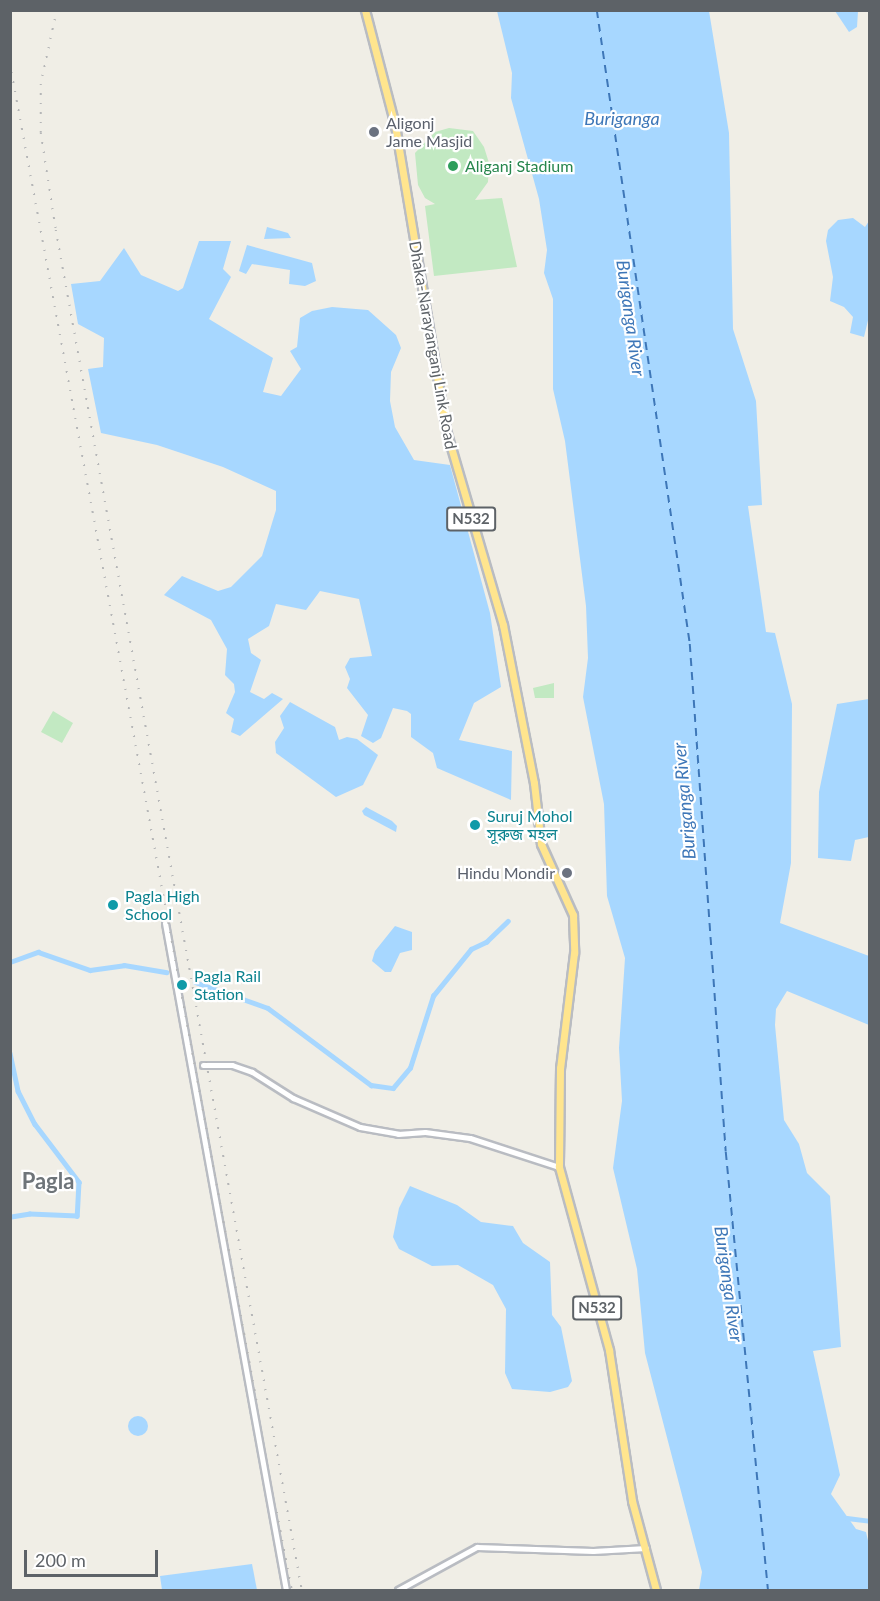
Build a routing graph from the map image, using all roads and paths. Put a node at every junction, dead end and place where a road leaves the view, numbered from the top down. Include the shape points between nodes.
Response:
1 (365, 10) edge
2 (165, 922) dead end
3 (203, 1065) dead end
4 (559, 1167) junction
5 (646, 1548) junction
6 (286, 1590) edge
7 (398, 1590) edge
8 (656, 1590) edge

1 - 4 highway, Dhaka-Narayanganj Link Road / N532 via 395,125 446,430 503,625 534,783 541,844 573,915 574,952 560,1068
2 - 6 street
3 - 4 street via 232,1065 252,1072 293,1098 360,1126 398,1134 425,1132 470,1138
4 - 5 highway, Dhaka-Narayanganj Link Road / N532 via 609,1350 632,1501
5 - 7 street via 593,1551 477,1547
5 - 8 highway, Dhaka-Narayanganj Link Road / N532

